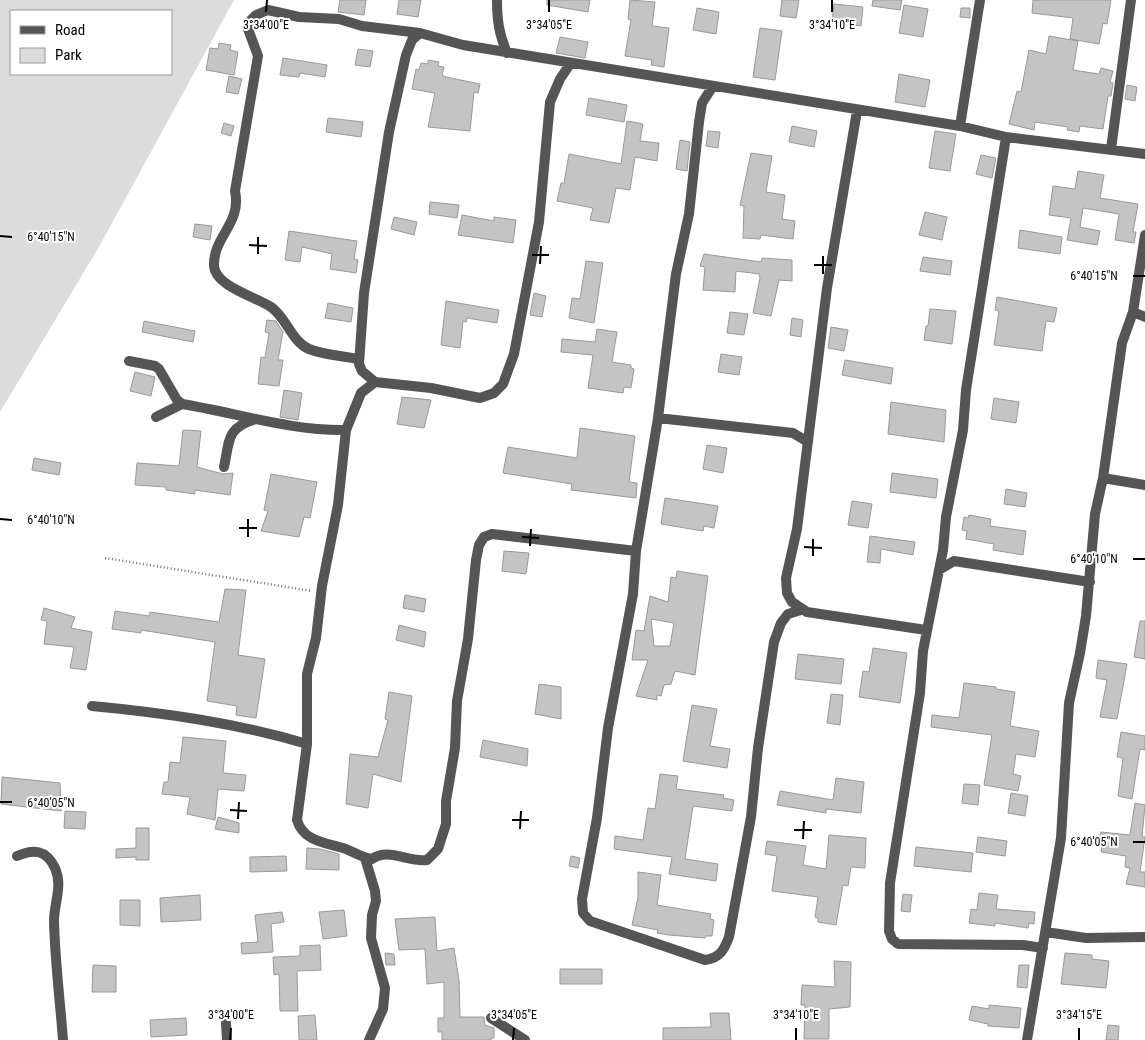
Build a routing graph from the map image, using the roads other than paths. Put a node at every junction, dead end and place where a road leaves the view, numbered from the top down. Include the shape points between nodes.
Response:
1 (497, 0) edge
2 (980, 0) edge
3 (1131, 0) edge
4 (420, 32) junction
5 (507, 53) junction
6 (570, 64) junction
7 (714, 86) junction
8 (857, 111) junction
9 (960, 126) junction
10 (1006, 137) junction
11 (1111, 149) junction
12 (1145, 154) edge
13 (1145, 235) edge
14 (1133, 312) junction
15 (1145, 317) edge
16 (358, 359) junction
17 (129, 362) dead end
18 (375, 382) junction
19 (182, 404) junction
20 (156, 417) dead end
21 (658, 418) junction
22 (256, 419) junction
23 (346, 430) junction
24 (808, 442) junction
25 (224, 466) dead end
26 (1103, 478) junction
27 (1145, 485) edge
28 (943, 550) junction
29 (636, 551) junction
30 (954, 561) junction
31 (940, 570) junction
32 (1090, 582) junction
33 (801, 610) junction
34 (926, 630) junction
35 (92, 706) dead end
36 (307, 744) junction
37 (17, 856) dead end
38 (365, 858) junction
39 (1046, 932) junction
40 (1145, 937) edge
41 (1043, 948) junction
42 (491, 1018) dead end
43 (226, 1023) dead end
44 (63, 1040) edge
45 (227, 1040) edge
46 (369, 1040) edge
47 (525, 1040) edge
48 (1027, 1040) edge

1 - 5 street via 498,27
2 - 9 street
3 - 11 street
4 - 5 street via 463,45
4 - 16 street via 412,40 406,55 389,132 376,204
4 - 16 street via 268,10 256,15 248,29 258,56 235,191 236,210 214,253 214,271 238,291 272,307 301,344 309,349
5 - 6 street
6 - 7 street
6 - 18 street via 550,102 539,222 514,354 503,384 494,393 480,398 431,388
7 - 8 street
7 - 21 street via 702,104
8 - 9 street
8 - 24 street via 827,288
9 - 10 street
10 - 11 street
10 - 28 street
11 - 12 street
13 - 14 street
14 - 15 street
14 - 26 street via 1122,343
16 - 18 street via 362,371
17 - 19 street via 159,369
18 - 23 street via 362,393
19 - 20 street
19 - 22 street
21 - 24 street via 793,433
21 - 29 street
22 - 23 street via 323,430
22 - 25 street via 241,423 232,431
23 - 36 street via 338,505 306,691
24 - 33 street via 797,529 786,578 787,593
26 - 27 street
26 - 32 street via 1095,514
28 - 30 street
28 - 31 street
29 - 33 street via 633,594 608,728 598,818 582,899 582,913 590,921 610,930 705,960 714,959 723,951 751,817 774,642 788,614
29 - 38 street via 492,534 484,537 476,560 442,838 427,860 408,860 383,854
30 - 31 street
30 - 32 street
31 - 34 street
32 - 39 street via 1069,703 1061,838
33 - 34 street
34 - 41 street via 920,693 890,884 889,930 892,939 907,945 1023,944
35 - 36 street via 202,718
36 - 38 street via 298,809 299,827 316,840
37 - 44 street via 30,850 41,853 54,868 58,883 54,923
38 - 46 street via 376,901 371,938 385,988 382,1008
39 - 40 street via 1086,938
39 - 41 street
41 - 48 street
42 - 47 street
43 - 45 street

